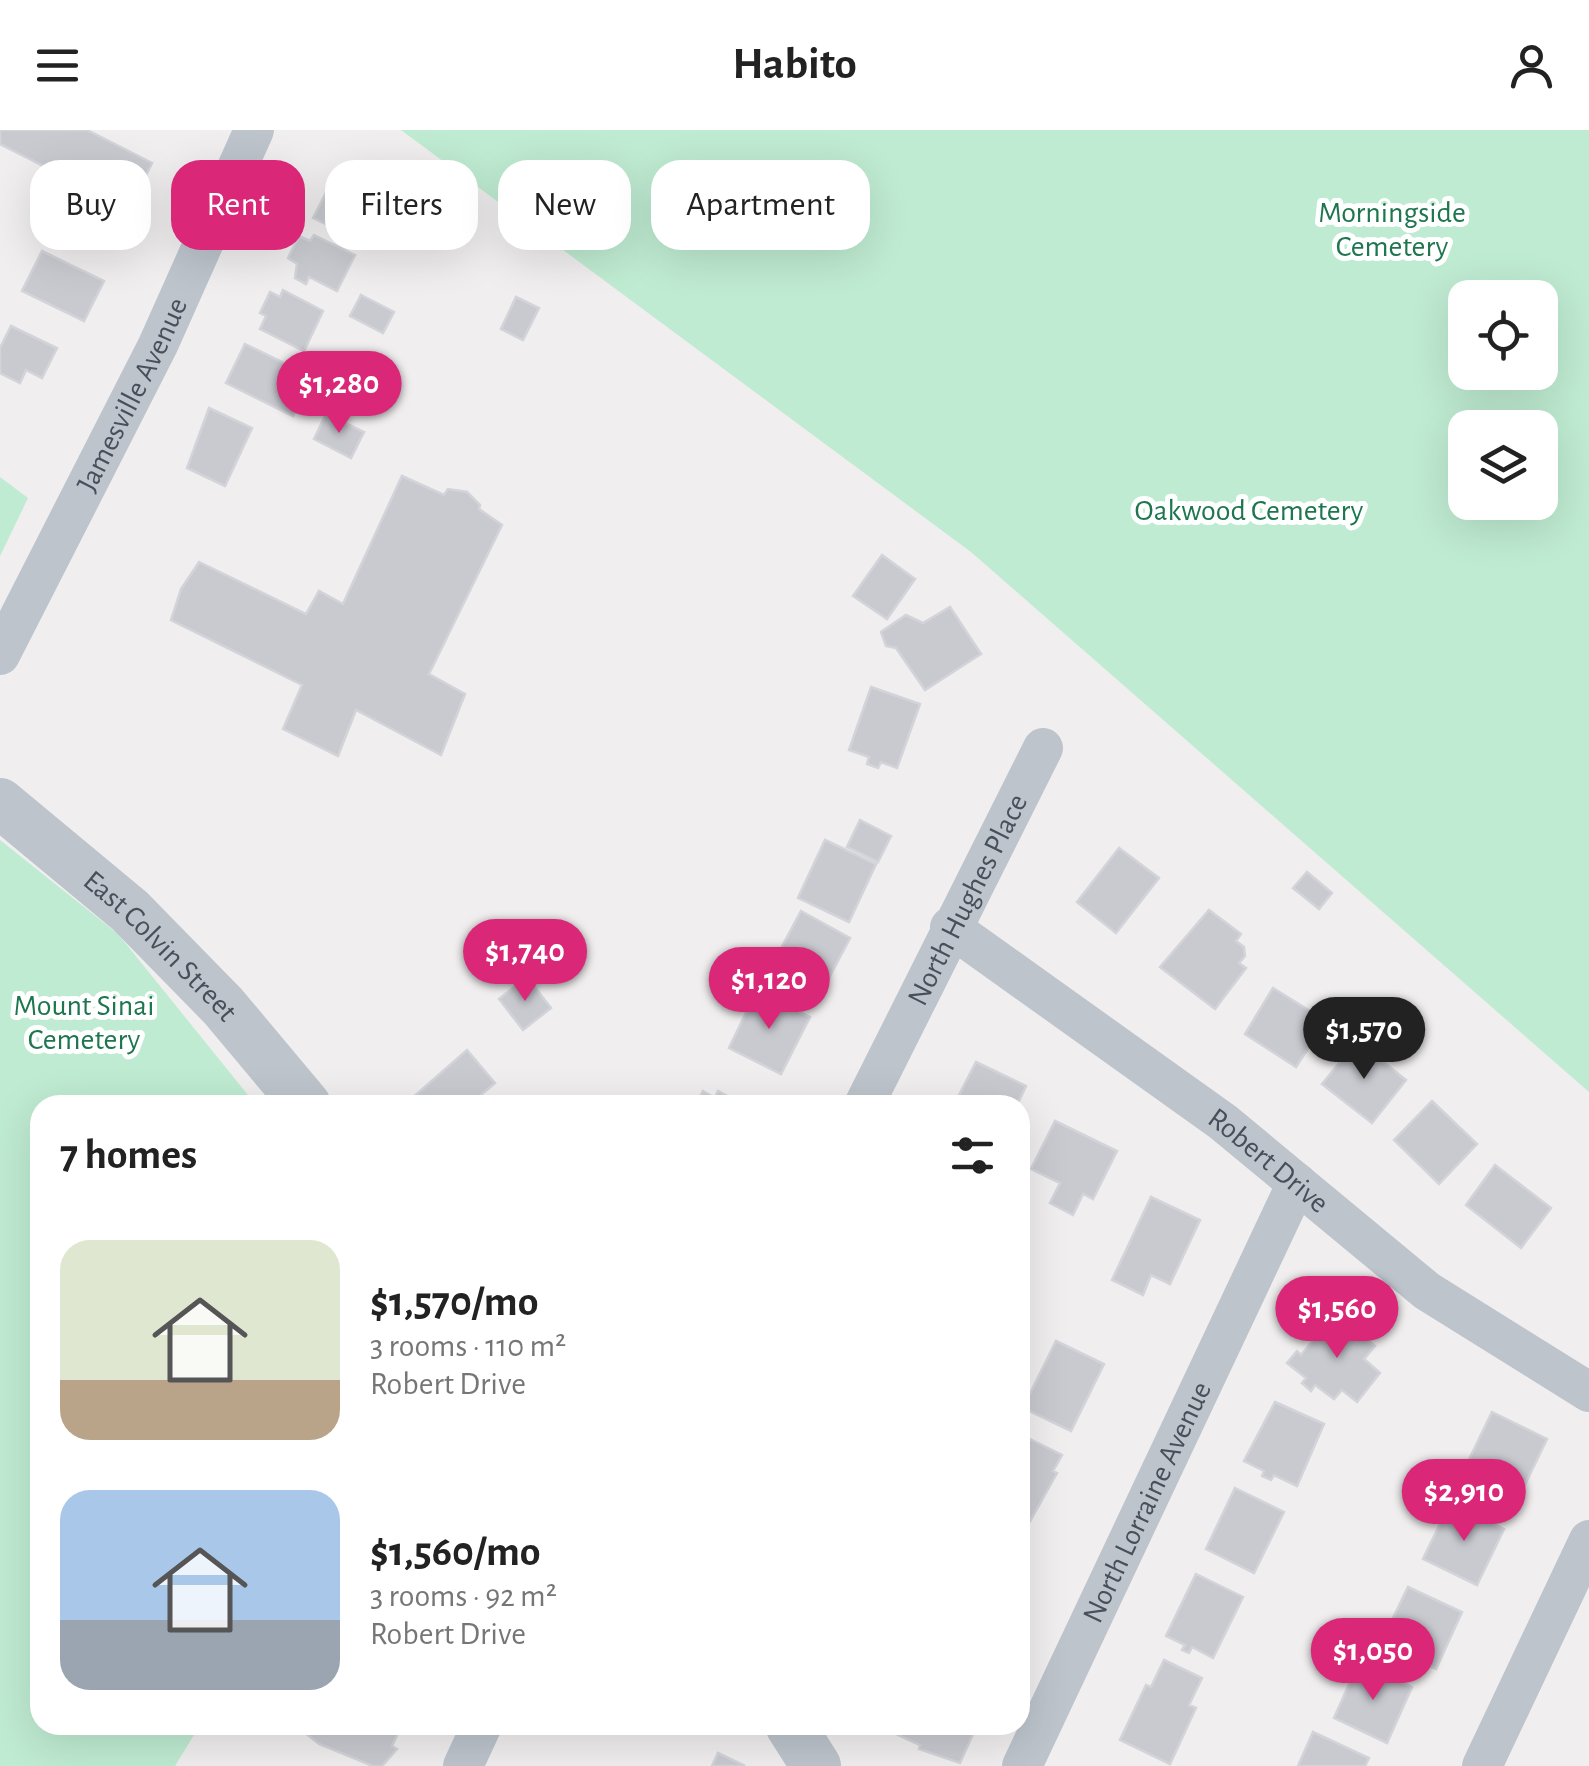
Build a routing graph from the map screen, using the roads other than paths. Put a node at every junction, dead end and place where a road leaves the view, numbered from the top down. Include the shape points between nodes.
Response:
1 (254, 130) edge
2 (0, 655) edge
3 (1044, 748) dead end
4 (0, 803) edge
5 (950, 927) junction
6 (298, 1095) edge
7 (869, 1095) edge
8 (1296, 1183) junction
9 (1589, 1392) edge
10 (1589, 1540) edge
11 (477, 1735) edge
12 (796, 1735) edge
13 (463, 1766) edge
14 (816, 1766) edge
15 (1022, 1766) edge
16 (1482, 1766) edge

1 - 2 street, Jamesville Avenue via 158,345
3 - 5 street, North Hughes Place
4 - 6 street, East Colvin Street via 130,911
5 - 7 street, North Hughes Place
5 - 8 street, Robert Drive via 1223,1122
8 - 9 street, Robert Drive via 1427,1292
8 - 15 street, North Lorraine Avenue
10 - 16 street
11 - 13 street
12 - 14 street

